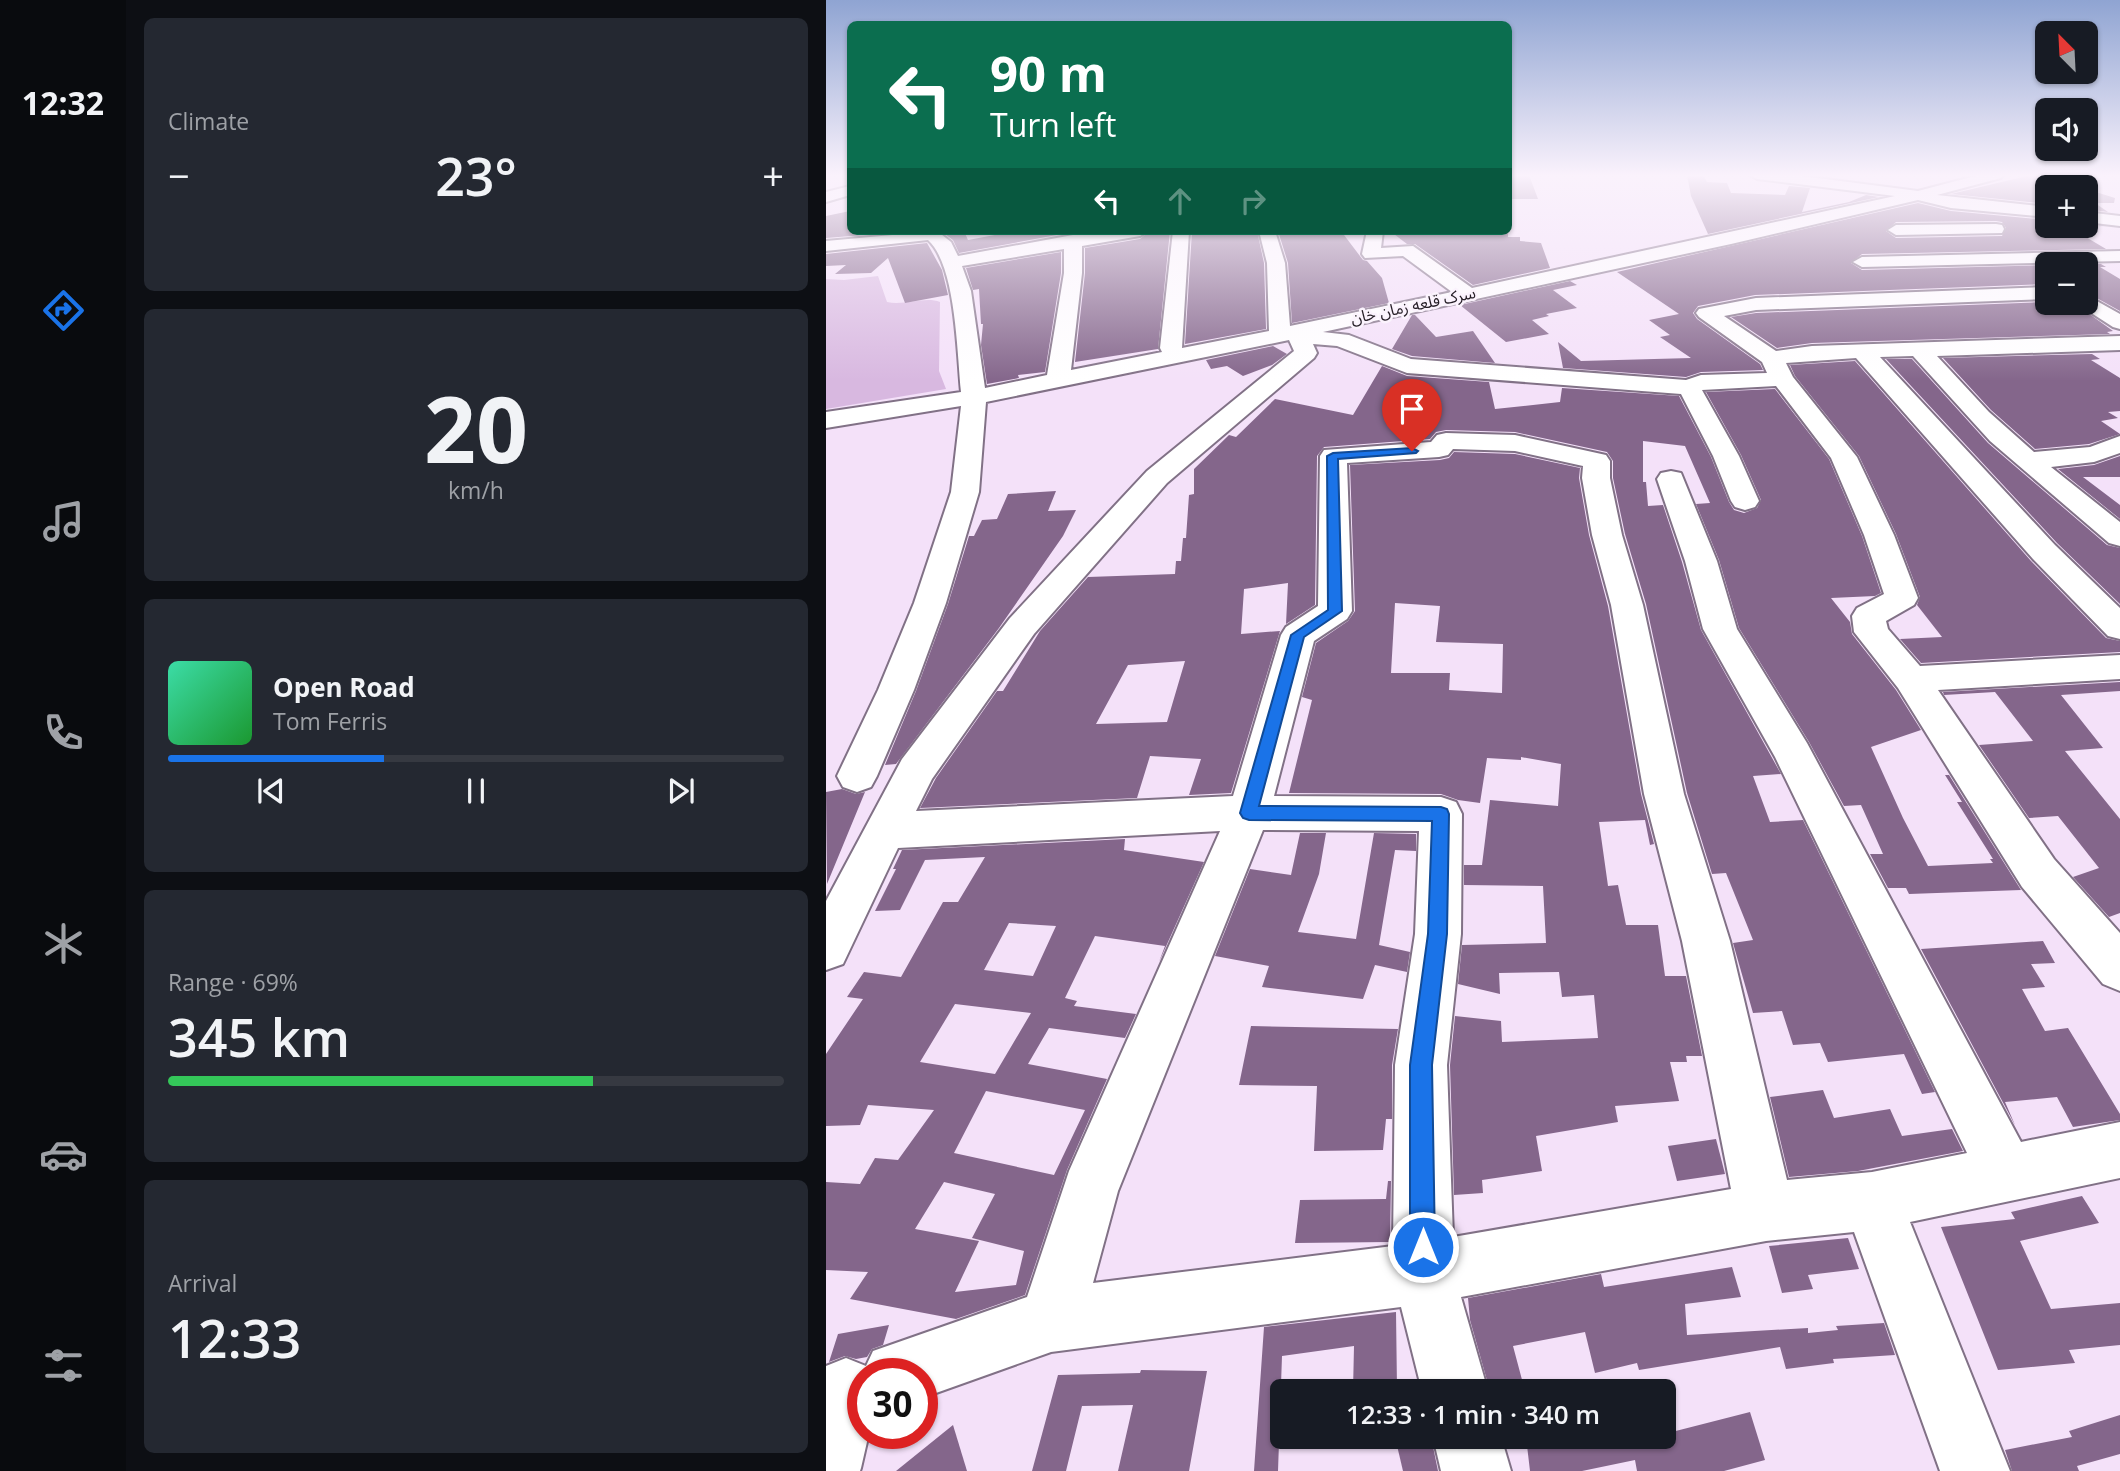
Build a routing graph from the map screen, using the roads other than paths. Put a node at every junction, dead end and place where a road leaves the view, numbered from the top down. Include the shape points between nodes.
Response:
1 (943, 243) edge
2 (918, 244) edge
3 (1073, 244) edge
4 (1180, 244) edge
5 (1271, 244) edge
6 (1373, 244) edge
7 (1709, 244) edge
8 (2004, 244) edge
9 (826, 246) edge
10 (2120, 252) edge
11 (2025, 259) junction
12 (1862, 262) dead end
13 (2035, 266) edge
14 (2035, 293) edge
15 (1467, 294) junction
16 (2098, 309) edge
17 (2120, 323) edge
18 (1291, 335) junction
19 (2117, 345) edge
20 (1919, 350) junction
21 (1863, 352) junction
22 (1175, 356) junction
23 (1777, 369) junction
24 (1058, 379) junction
25 (1689, 387) junction
26 (974, 397) junction
27 (826, 421) edge
28 (2120, 444) edge
29 (2029, 461) junction
30 (1671, 479) dead end
31 (1745, 501) dead end
32 (2120, 537) edge
33 (2120, 628) edge
34 (2120, 667) edge
35 (1911, 679) junction
36 (916, 770) junction
37 (842, 778) edge
38 (1249, 813) junction
39 (886, 831) junction
40 (826, 948) edge
41 (2120, 968) edge
42 (2120, 1150) edge
43 (2007, 1173) junction
44 (1872, 1201) junction
45 (1766, 1212) junction
46 (1423, 1273) junction
47 (1051, 1320) junction
48 (938, 1359) edge
49 (1452, 1379) edge
50 (847, 1414) edge
51 (1470, 1449) edge
52 (826, 1468) edge
53 (1476, 1471) edge
54 (1975, 1471) edge

1 - 26 street via 961,291
2 - 9 street
3 - 24 street
4 - 22 street via 1171,348
5 - 18 street
6 - 15 street via 1371,254 1407,250
7 - 15 street, سرک قلعه زمان خان
8 - 11 street
10 - 11 street
11 - 12 street
11 - 13 street
14 - 23 street via 1756,304 1706,313
15 - 18 street, سرک قلعه زمان خان
16 - 17 street
18 - 22 street, سرک قلعه زمان خان
18 - 25 street via 1341,340 1407,366
18 - 36 street via 1306,353 1157,477 1022,626
19 - 20 street
20 - 21 street
20 - 29 street
21 - 23 street
21 - 33 street via 2044,552
22 - 24 street, سرک قلعه زمان خان
23 - 25 street
23 - 35 street via 1844,457 1880,535 1902,597 1869,616 1871,632
24 - 26 street, سرک قلعه زمان خان
25 - 31 street
26 - 27 street, سرک قلعه زمان خان
26 - 37 street via 965,492 930,603 896,690
28 - 29 street via 2094,454
29 - 32 street
30 - 43 street via 1720,629 1793,754
34 - 35 street
35 - 41 street via 2038,873
36 - 37 street
36 - 39 street
38 - 39 street
38 - 45 street via 1298,635 1335,611 1333,456 1439,449 1446,441 1515,443 1597,461 1607,535 1627,605 1664,794 1706,941
38 - 46 street via 1441,814 1438,934 1421,1065
38 - 47 street via 1089,1192
39 - 40 street
42 - 43 street
43 - 44 street
44 - 45 street
44 - 54 street
45 - 46 street
46 - 47 street
46 - 49 street
47 - 48 street
50 - 52 street
51 - 53 street

